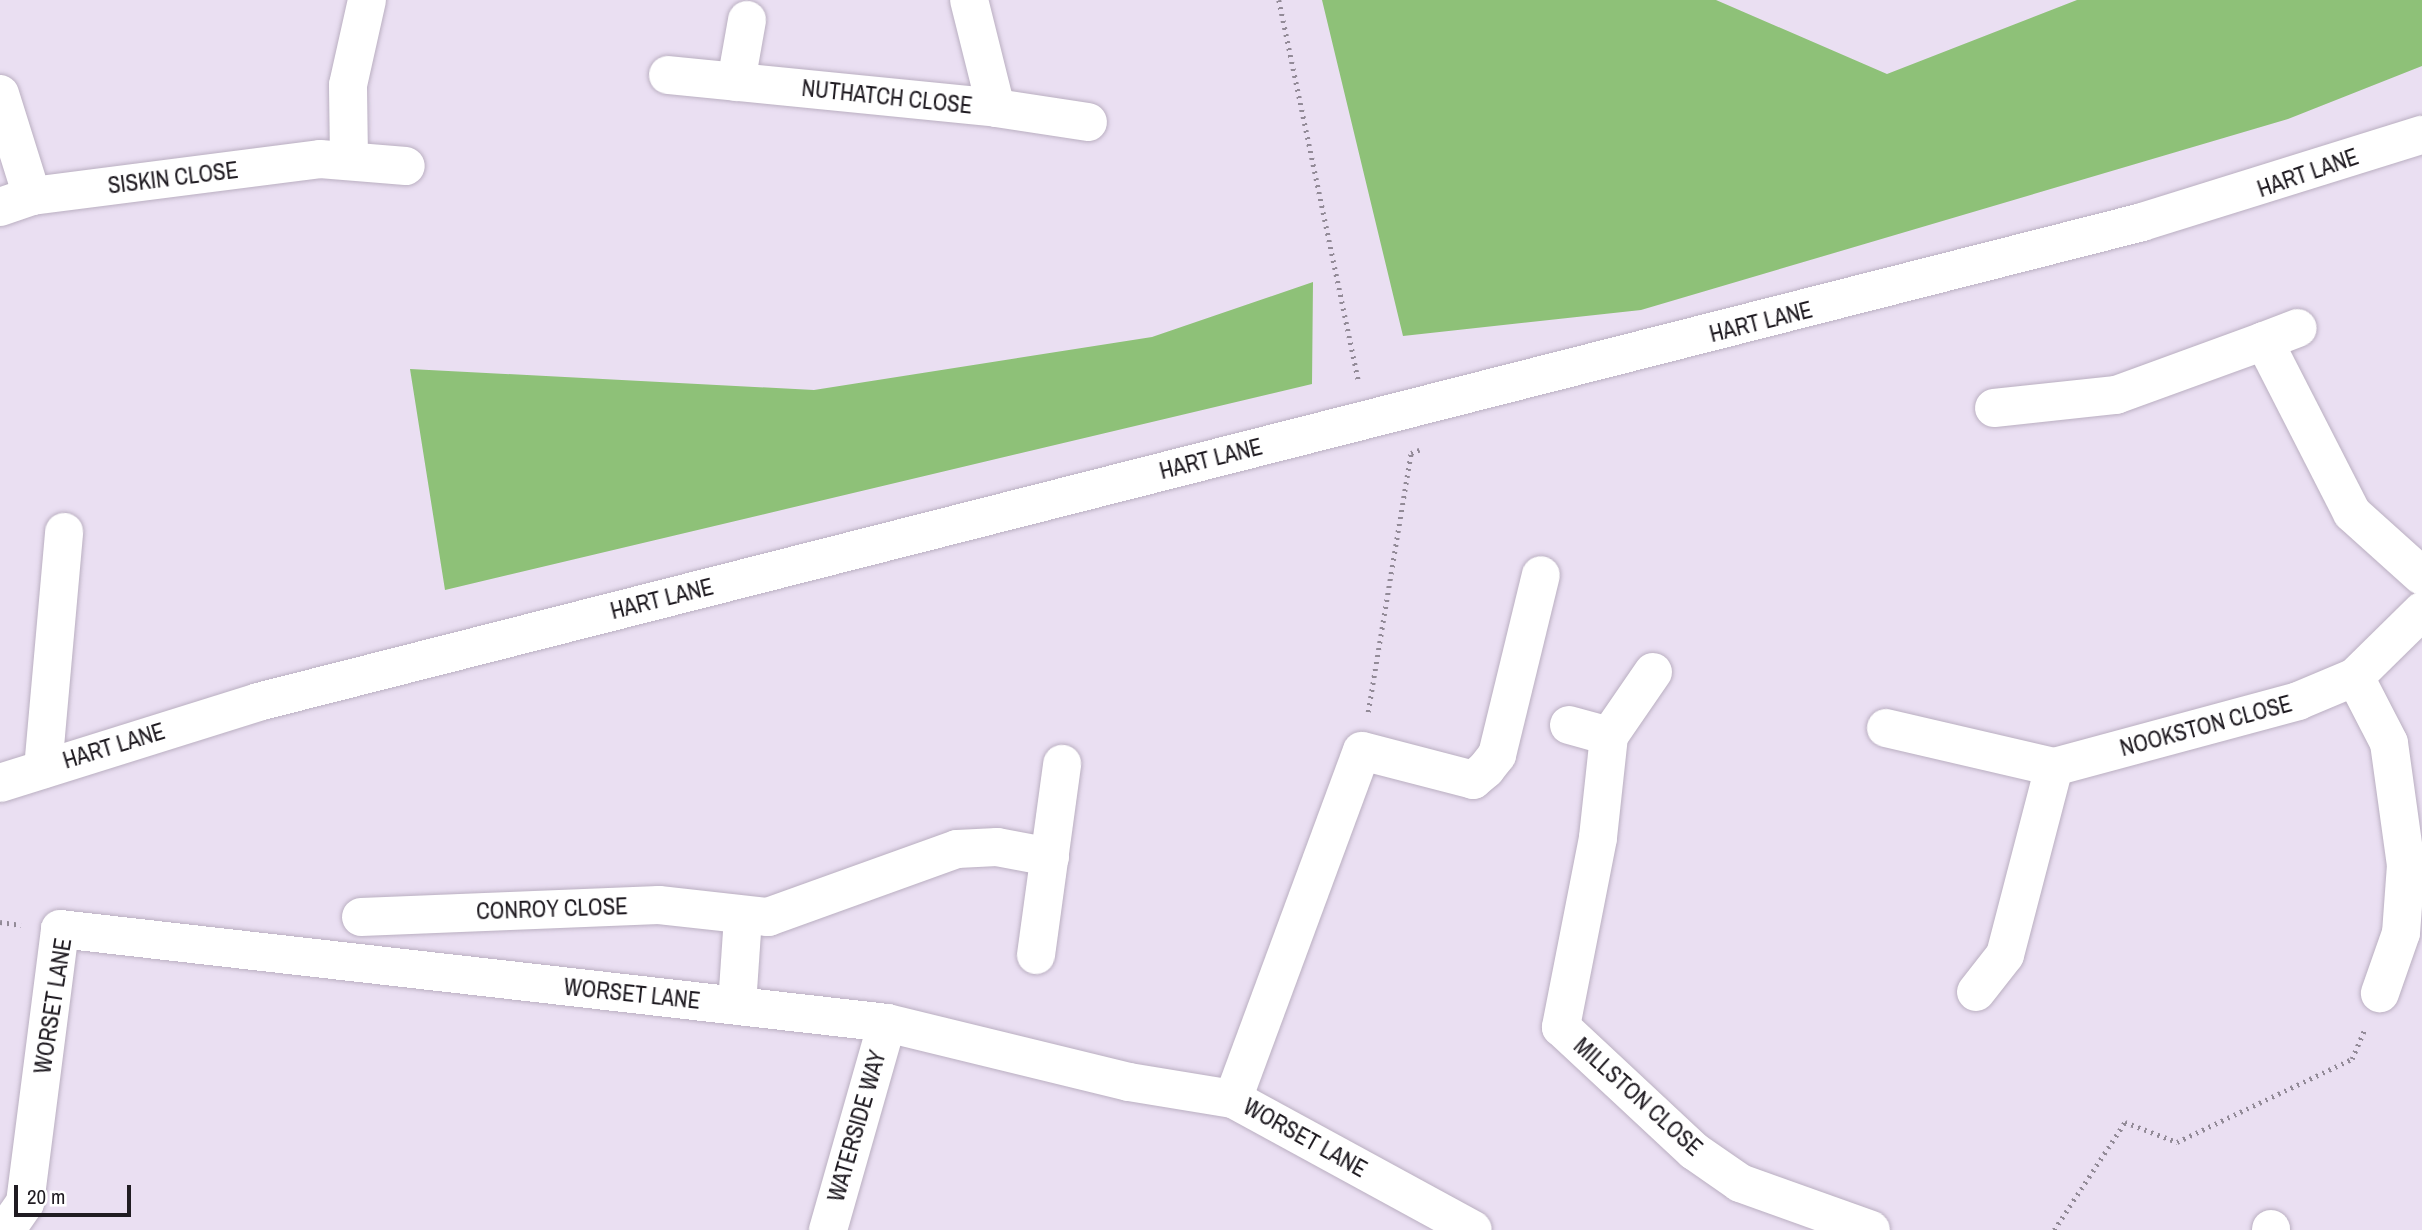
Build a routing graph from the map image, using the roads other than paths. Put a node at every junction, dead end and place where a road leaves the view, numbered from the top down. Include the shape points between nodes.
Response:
1 (367, 0) edge
2 (968, 0) edge
3 (747, 20) dead end
4 (668, 75) dead end
5 (736, 82) junction
6 (0, 94) edge
7 (996, 108) junction
8 (1088, 122) dead end
9 (2422, 135) edge
10 (349, 159) junction
11 (406, 166) dead end
12 (16, 202) edge
13 (1994, 408) dead end
14 (64, 532) dead end
15 (1541, 575) dead end
16 (2422, 576) edge
17 (2422, 611) edge
18 (1653, 672) dead end
19 (2355, 677) junction
20 (1569, 725) dead end
21 (1886, 728) dead end
22 (1609, 736) junction
23 (1062, 764) dead end
24 (2054, 767) junction
25 (43, 769) junction
26 (0, 783) edge
27 (1050, 857) junction
28 (743, 916) junction
29 (361, 917) dead end
30 (2411, 935) edge
31 (1036, 955) dead end
32 (1976, 992) dead end
33 (2380, 993) road end
34 (737, 1006) junction
35 (887, 1023) junction
36 (1233, 1099) junction
37 (6, 1230) edge
38 (828, 1230) edge
39 (1473, 1230) edge
40 (1871, 1230) edge

1 - 10 street via 348,85
2 - 7 street, NUTHATCH CLOSE
3 - 5 street
4 - 5 street, NUTHATCH CLOSE
5 - 7 street, NUTHATCH CLOSE
6 - 12 street
7 - 8 street
9 - 25 street, HART LANE via 2239,196 258,702
10 - 11 street, SISKIN CLOSE
10 - 12 street, SISKIN CLOSE
13 - 16 street via 2116,396 2281,335 2352,513
14 - 25 street
15 - 36 street via 1497,755 1486,769 1473,780 1362,751
17 - 19 street, NOOKSTON CLOSE
18 - 22 street, MILLSTON CLOSE
19 - 24 street, NOOKSTON CLOSE via 2298,701
19 - 30 street via 2389,743
20 - 22 street
21 - 24 street, NOOKSTON CLOSE
22 - 40 street, MILLSTON CLOSE via 1598,838 1561,1027 1694,1152 1740,1183
23 - 27 street
24 - 32 street via 2005,955
25 - 26 street, HART LANE
27 - 28 street, CONROY CLOSE via 997,847 957,849 782,913
27 - 31 street
28 - 29 street, CONROY CLOSE via 659,905
28 - 34 street
30 - 33 street
34 - 35 street, WORSET LANE
34 - 37 street, WORSET LANE via 60,929 26,1203
35 - 36 street, WORSET LANE via 1129,1082
35 - 38 street, WATERSIDE WAY
36 - 39 street, WORSET LANE

